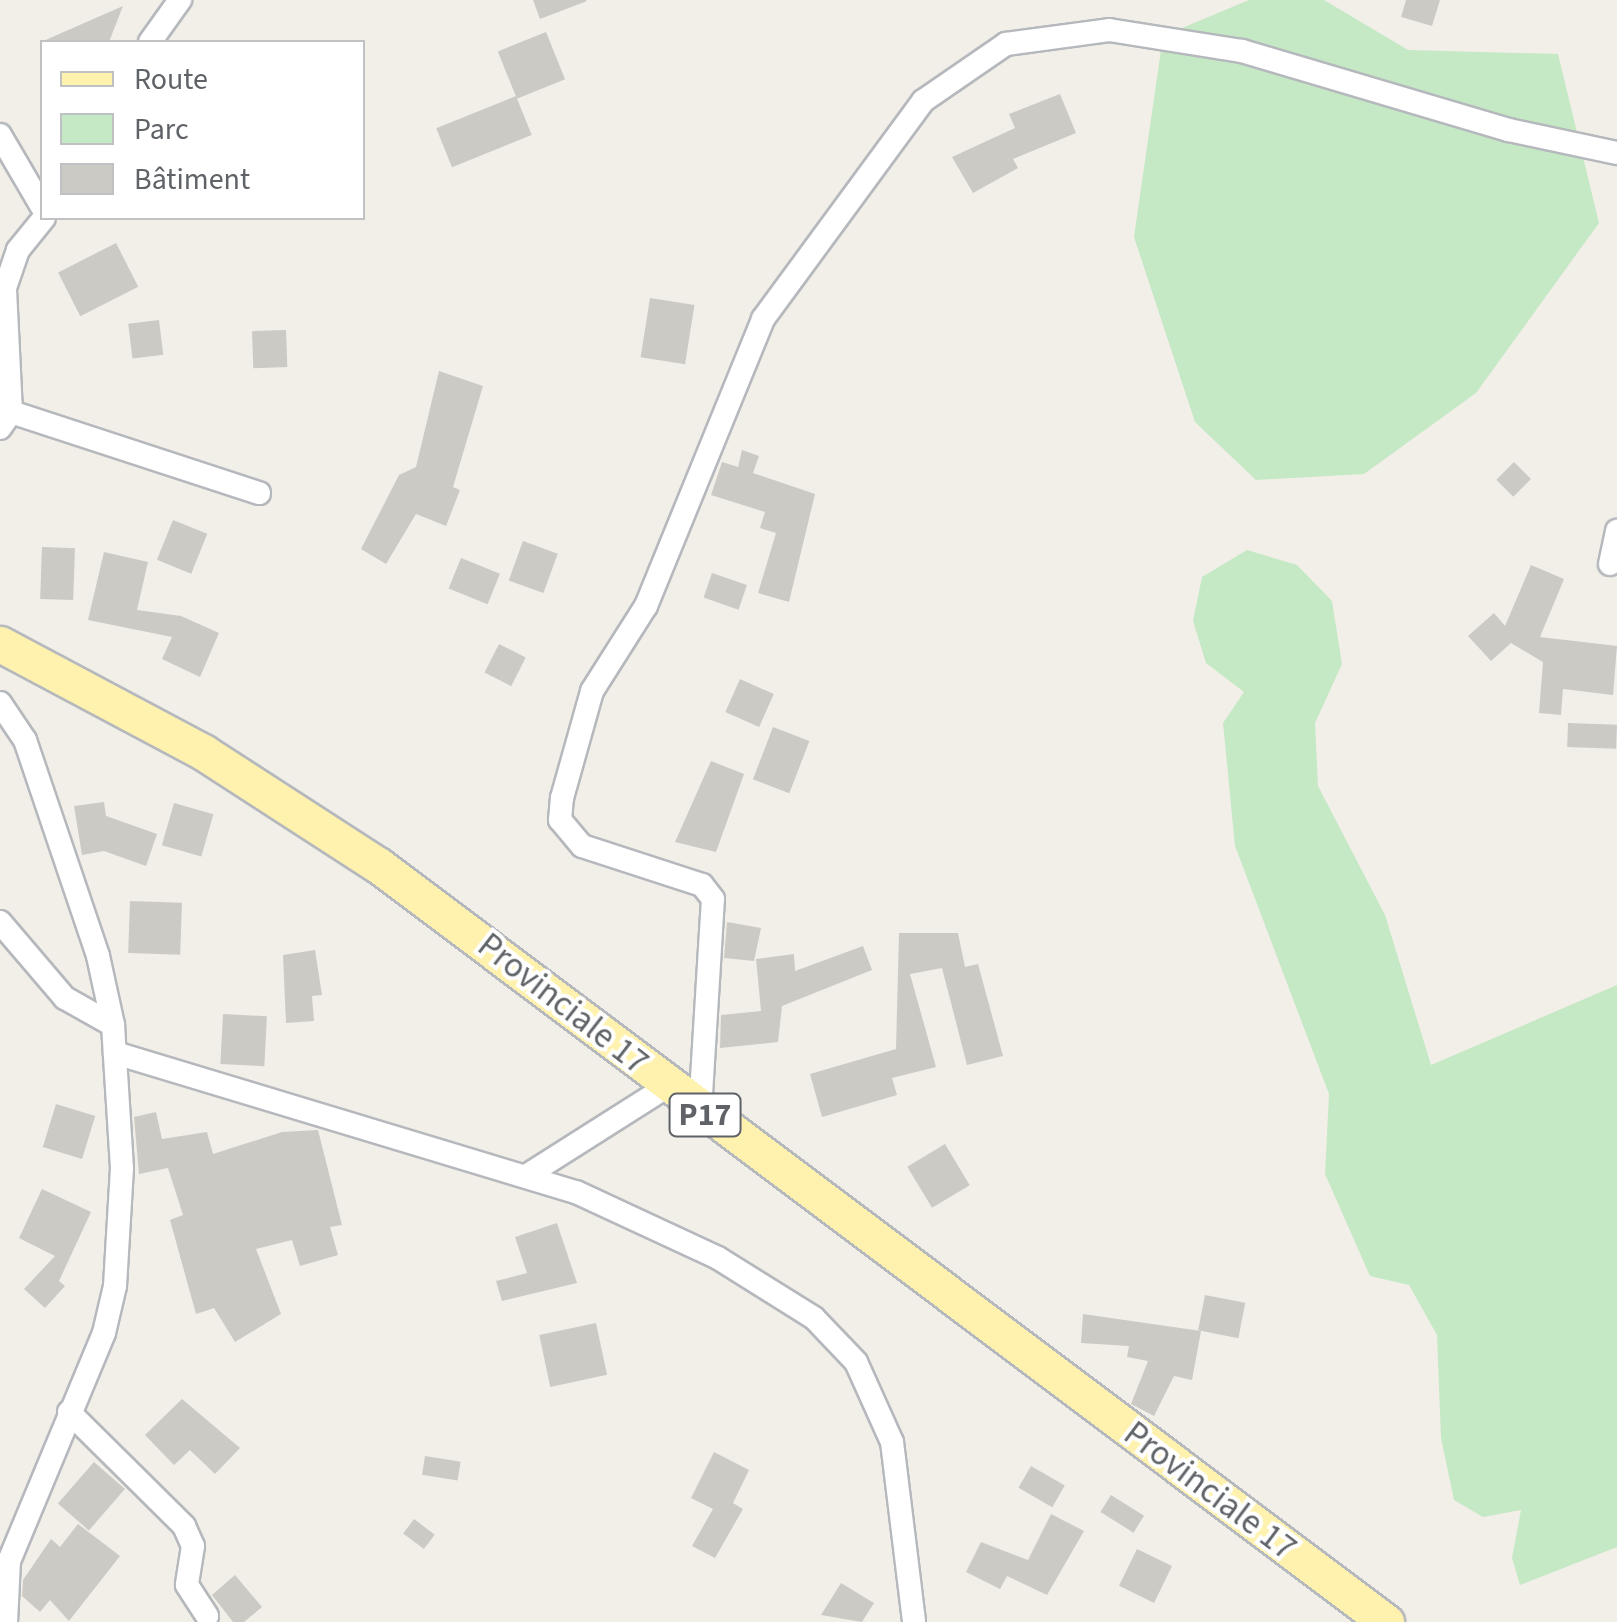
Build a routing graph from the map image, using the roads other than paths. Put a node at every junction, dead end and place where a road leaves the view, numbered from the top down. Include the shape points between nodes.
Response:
1 (180, 0) edge
2 (151, 40) edge
3 (0, 135) edge
4 (1617, 152) edge
5 (40, 204) edge
6 (42, 220) edge
7 (5, 270) edge
8 (6, 420) edge
9 (259, 493) dead end
10 (1617, 531) edge
11 (1610, 564) dead end
12 (0, 644) edge
13 (0, 704) edge
14 (0, 922) edge
15 (113, 1024) junction
16 (115, 1053) junction
17 (668, 1086) junction
18 (700, 1111) junction
19 (526, 1176) junction
20 (68, 1412) junction
21 (5, 1559) edge
22 (4, 1612) edge
23 (207, 1616) dead end
24 (914, 1622) edge
25 (1386, 1622) edge

1 - 2 street
3 - 5 street
4 - 18 street via 1509,130 1242,52 1109,30 1006,44 923,101 764,318 654,589 592,691 562,798 560,820 582,846 702,886 713,898
6 - 7 street
7 - 8 street
8 - 9 street
10 - 11 street
12 - 17 main road, Provinciale 17 / P17 via 203,752 378,866
13 - 15 street via 25,740 74,876
14 - 15 street via 65,998
15 - 16 street
16 - 19 street
16 - 20 street via 122,1168 115,1286
17 - 18 main road, Provinciale 17 / P17
17 - 19 street
18 - 25 main road, Provinciale 17 / P17
19 - 24 street via 718,1258 836,1338 872,1391 892,1442
20 - 21 street
20 - 23 street via 184,1526 193,1546 187,1585
21 - 22 street

